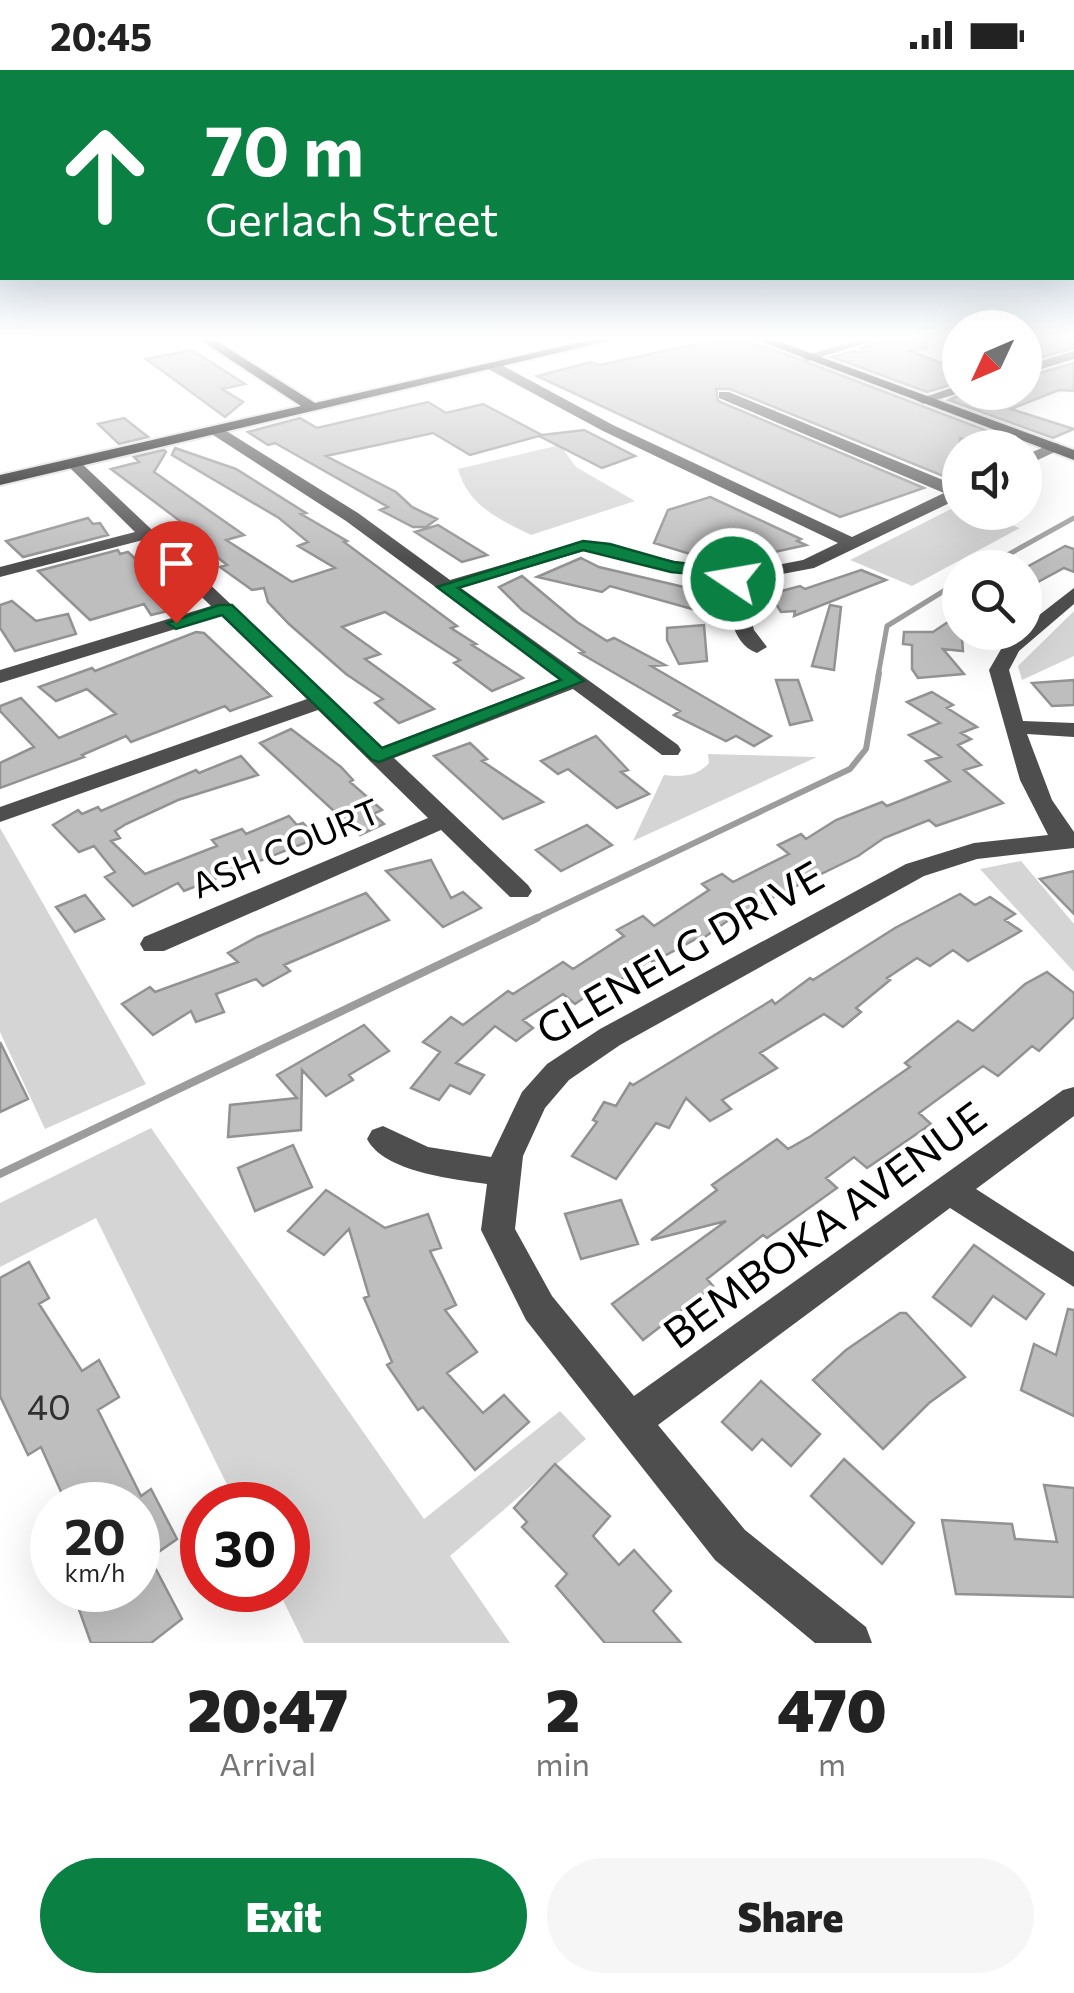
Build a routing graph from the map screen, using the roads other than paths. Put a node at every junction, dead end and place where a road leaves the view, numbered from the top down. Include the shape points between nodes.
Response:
1 (289, 412) edge
2 (579, 412) edge
3 (766, 412) edge
4 (957, 412) edge
5 (216, 430) junction
6 (1064, 452) edge
7 (74, 463) junction
8 (0, 480) edge
9 (942, 485) edge
10 (942, 500) edge
11 (147, 534) junction
12 (854, 544) junction
13 (0, 572) edge
14 (731, 573) junction
15 (445, 587) junction
16 (1074, 594) edge
17 (226, 608) junction
18 (758, 647) dead end
19 (0, 677) edge
20 (575, 681) junction
21 (322, 701) junction
22 (1014, 727) junction
23 (1074, 730) edge
24 (670, 750) dead end
25 (379, 756) junction
26 (0, 815) edge
27 (446, 819) junction
28 (1069, 840) edge
29 (519, 890) dead end
30 (154, 944) dead end
31 (1074, 1099) edge
32 (384, 1139) dead end
33 (502, 1173) junction
34 (948, 1189) junction
35 (1074, 1271) edge
36 (629, 1423) junction
37 (850, 1643) edge

1 - 5 main road
2 - 12 street
3 - 9 street
4 - 6 main road
5 - 7 main road
5 - 15 street via 352,517
7 - 8 main road
7 - 11 street
10 - 12 street
11 - 13 street
11 - 17 street
12 - 14 street via 808,564
14 - 15 street via 671,567 599,546 565,548
14 - 18 street via 744,631
15 - 20 street
16 - 22 street via 1001,661
17 - 19 street
17 - 21 street
20 - 24 street
20 - 25 street
21 - 25 street
21 - 26 street
22 - 23 street
22 - 28 street via 1038,799
25 - 27 street
27 - 29 street
27 - 30 street, ASH COURT
28 - 33 street, GLENELG DRIVE via 974,851 915,870 610,1037 540,1092
31 - 34 street, BEMBOKA AVENUE
32 - 33 street via 423,1160
33 - 36 street, GLENELG DRIVE via 498,1230 539,1308
34 - 35 street
34 - 36 street, BEMBOKA AVENUE
36 - 37 street, GLENELG DRIVE via 730,1545

